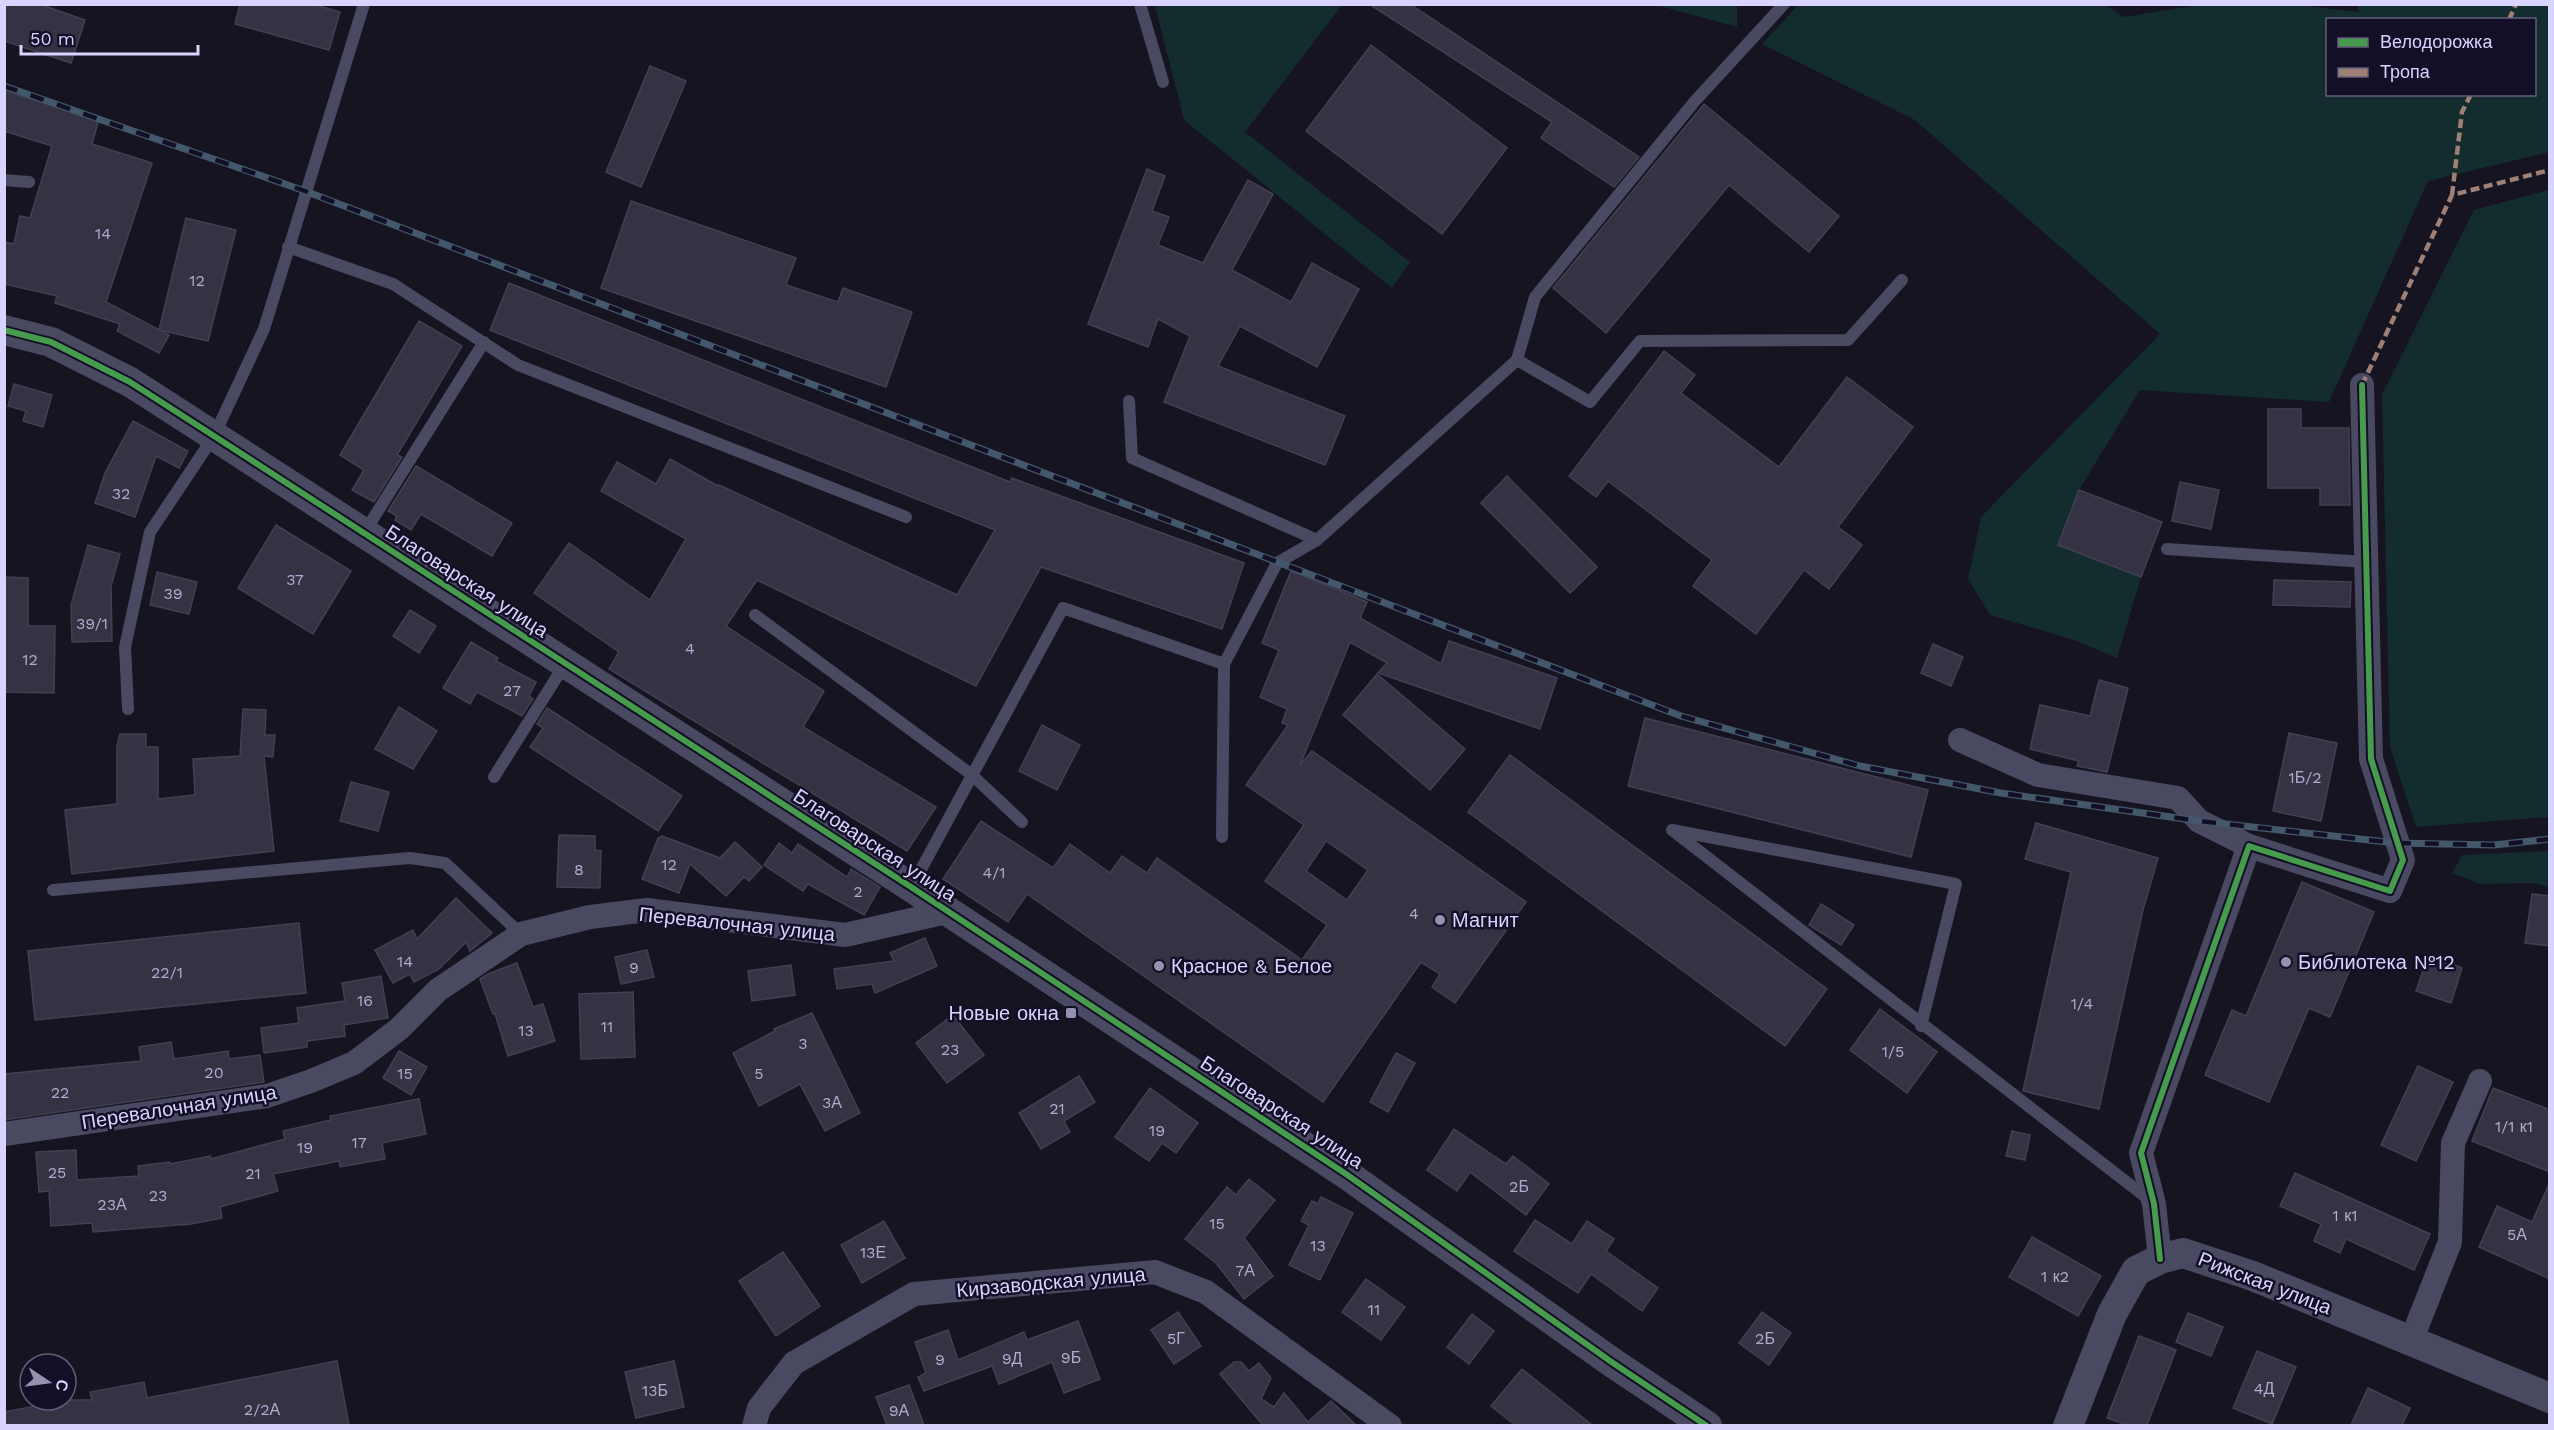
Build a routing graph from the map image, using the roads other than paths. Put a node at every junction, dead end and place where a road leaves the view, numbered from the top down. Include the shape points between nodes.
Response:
1 (364, 4) edge
2 (1140, 4) edge
3 (1784, 4) edge
4 (1163, 82) dead end
5 (4, 180) edge
6 (29, 182) dead end
7 (288, 247) junction
8 (1902, 280) dead end
9 (4, 330) edge
10 (484, 342) junction
11 (1516, 360) junction
12 (2362, 385) dead end
13 (1129, 401) dead end
14 (214, 436) junction
15 (906, 517) dead end
16 (363, 534) junction
17 (1317, 540) junction
18 (2167, 549) dead end
19 (2366, 562) junction
20 (755, 615) dead end
21 (565, 664) junction
22 (1224, 664) junction
23 (128, 709) dead end
24 (1960, 740) dead end
25 (972, 775) junction
26 (494, 777) dead end
27 (1023, 822) dead end
28 (1222, 837) dead end
29 (2249, 846) junction
30 (911, 887) junction
31 (53, 890) dead end
32 (947, 912) junction
33 (521, 934) junction
34 (1922, 1026) junction
35 (2480, 1081) dead end
36 (4, 1134) edge
37 (2154, 1204) junction
38 (2160, 1258) junction
39 (2410, 1341) junction
40 (2550, 1398) edge
41 (754, 1425) edge
42 (1390, 1425) edge
43 (1707, 1425) edge
44 (2068, 1425) edge

1 - 7 lane
2 - 4 lane
3 - 11 lane via 1695,101 1536,297
5 - 6 lane
7 - 10 lane via 393,284
7 - 14 lane via 264,329
8 - 11 lane via 1848,340 1640,341 1590,402
9 - 14 street, Благоварская улица via 51,342 129,382
10 - 15 lane via 518,364
10 - 16 lane
11 - 17 lane
12 - 19 street
13 - 17 lane via 1132,458
14 - 16 street, Благоварская улица
14 - 23 lane via 150,532 125,647
16 - 21 street, Благоварская улица
17 - 22 lane via 1277,563
18 - 19 lane
19 - 29 street via 2371,759 2403,860 2390,891
20 - 25 lane
21 - 26 lane
21 - 30 street, Благоварская улица
22 - 25 lane via 1063,608
22 - 28 lane
24 - 29 street via 2038,775 2178,798 2199,821
25 - 27 lane
25 - 30 lane
29 - 37 street via 2141,1153
30 - 32 street, Благоварская улица
31 - 33 lane via 410,858 446,863
32 - 33 street, Перевалочная улица via 845,935 647,910 590,917
32 - 43 street, Благоварская улица via 1346,1174
33 - 36 street, Перевалочная улица via 438,990 399,1029 354,1063 311,1081 267,1096
34 - 34 lane via 1829,953 1672,830 1956,884
34 - 37 lane
35 - 39 street via 2453,1143 2450,1242
37 - 38 street
38 - 39 street, Рижская улица via 2184,1253 2253,1276
38 - 44 street, Рижская улица via 2136,1271 2112,1314
39 - 40 street, Рижская улица
41 - 42 street, Кирзаводская улица via 759,1407 794,1363 914,1294 1155,1272 1206,1292

